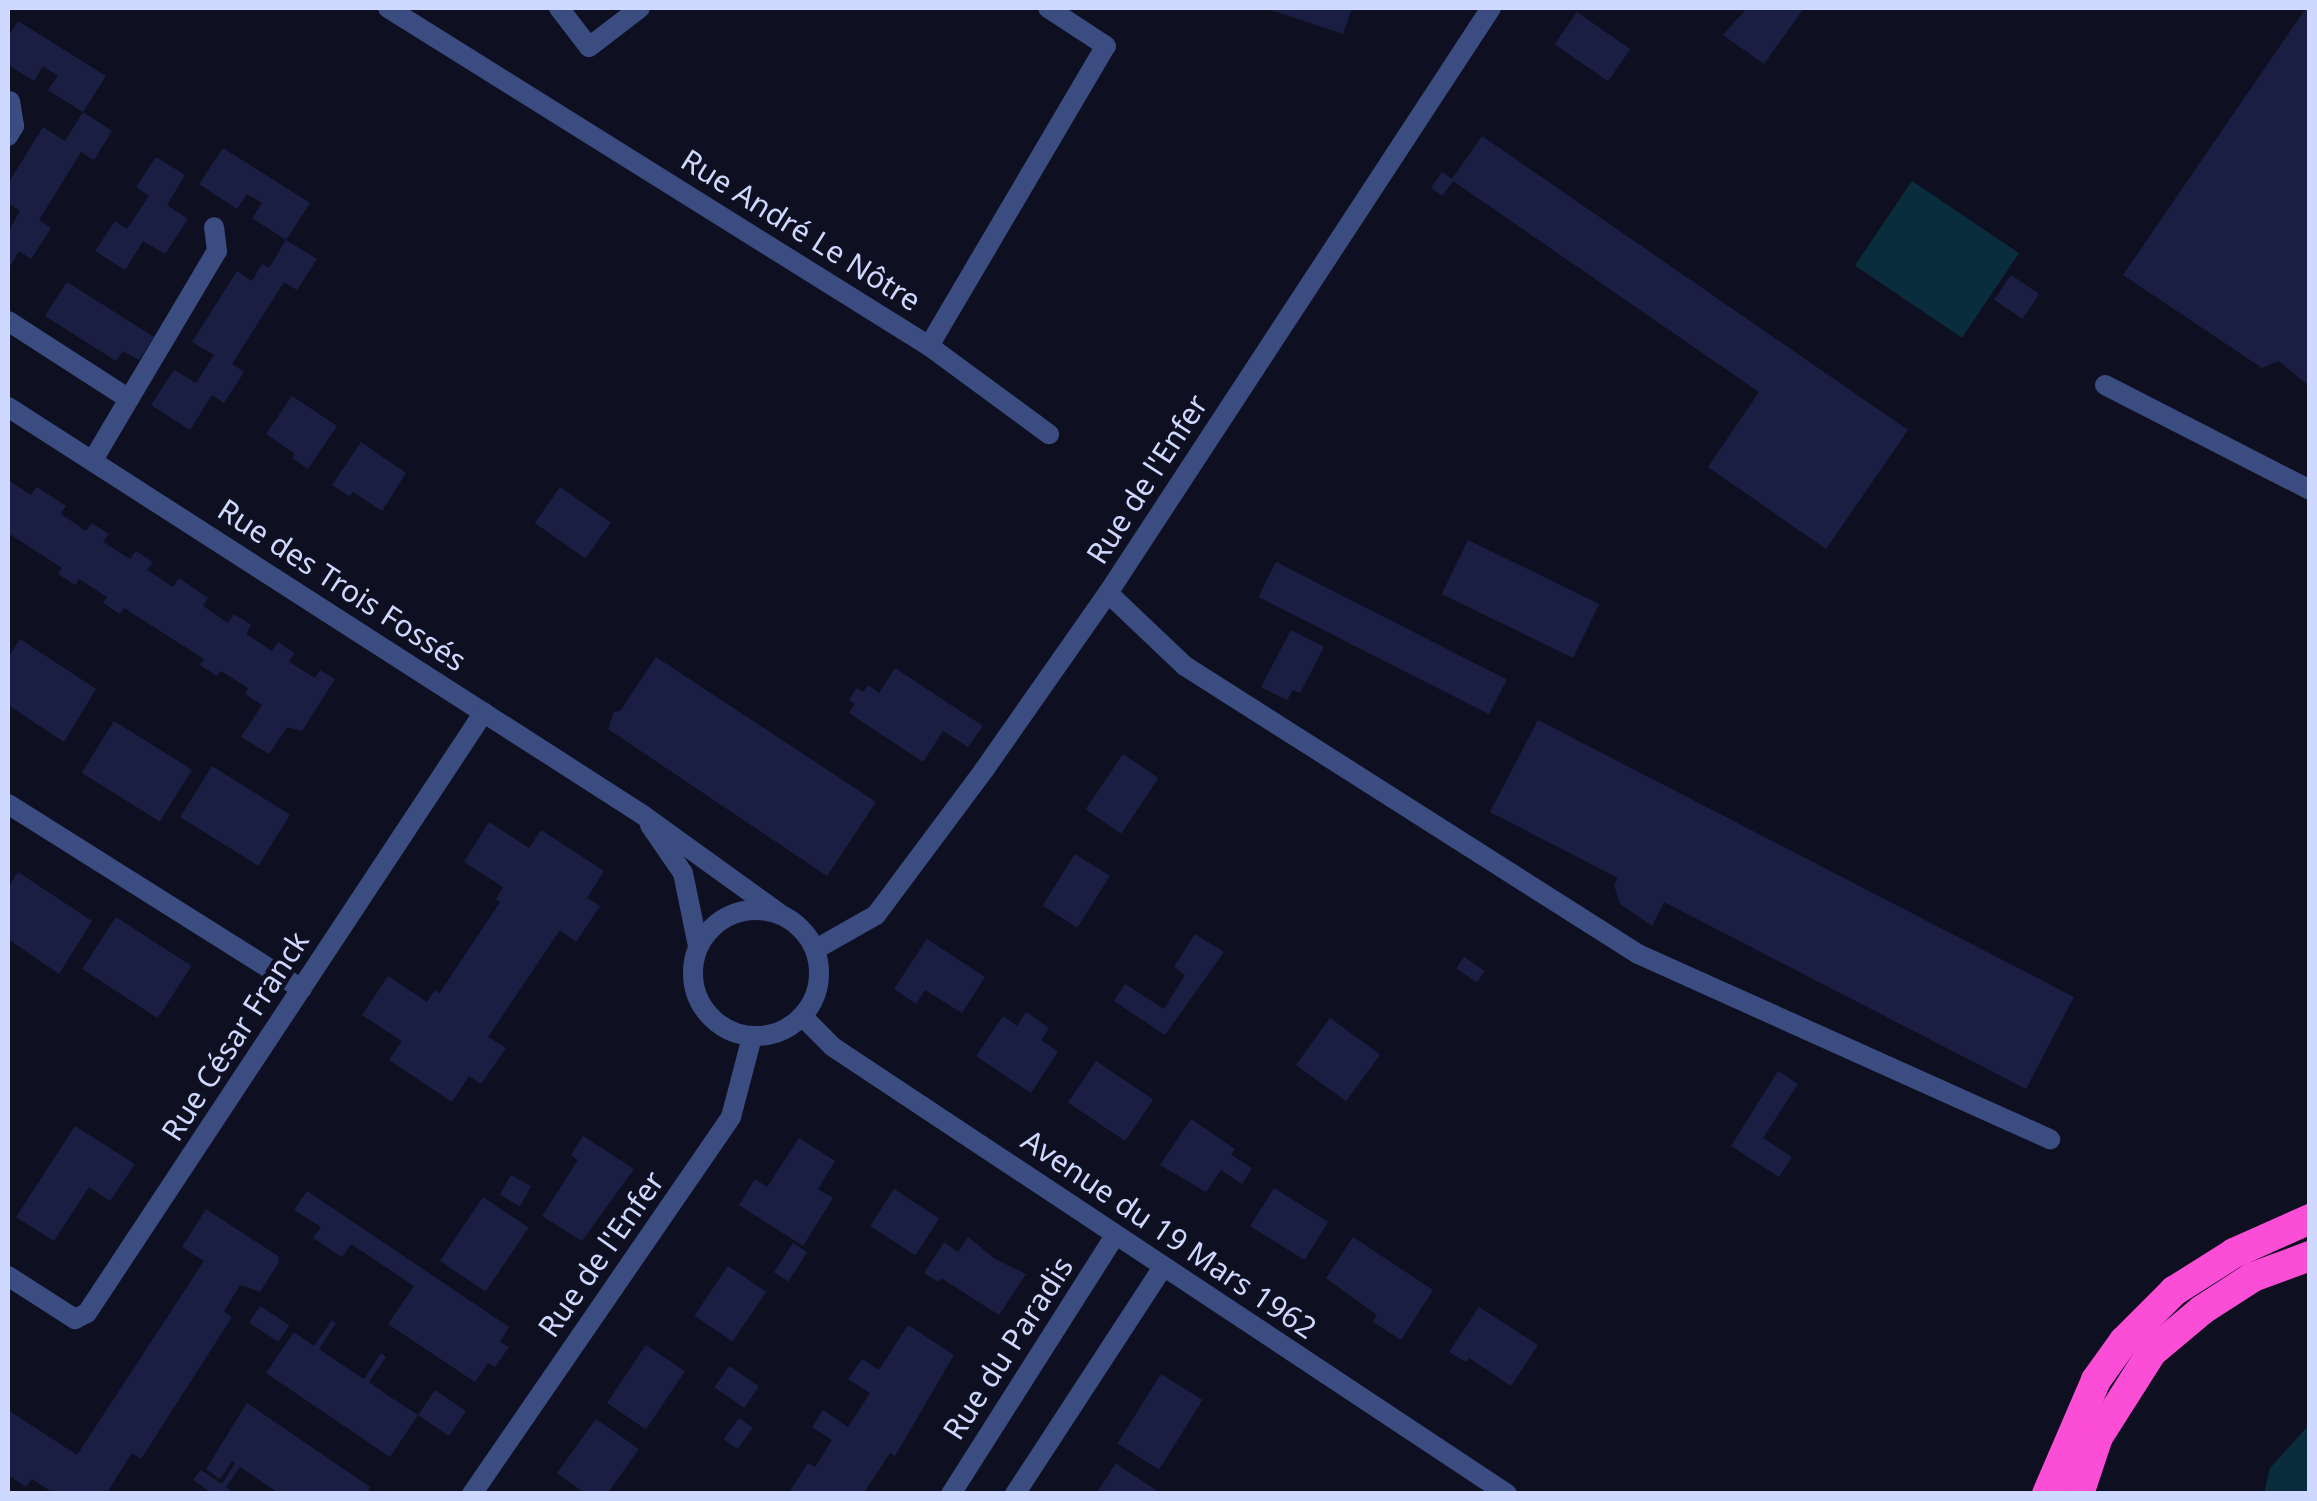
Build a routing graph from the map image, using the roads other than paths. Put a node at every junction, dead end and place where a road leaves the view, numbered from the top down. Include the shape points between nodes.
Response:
1 (388, 8) edge
2 (559, 8) edge
3 (640, 8) edge
4 (1048, 8) edge
5 (1491, 8) edge
6 (10, 101) dead end
7 (8, 136) edge
8 (214, 226) dead end
9 (8, 321) edge
10 (929, 346) junction
11 (2105, 385) dead end
12 (128, 399) junction
13 (8, 408) edge
14 (1048, 434) dead end
15 (93, 460) junction
16 (2310, 490) edge
17 (1108, 593) junction
18 (484, 712) junction
19 (8, 804) edge
20 (644, 815) junction
21 (779, 914) junction
22 (698, 946) junction
23 (816, 950) junction
24 (302, 989) junction
25 (803, 1018) junction
26 (752, 1037) junction
27 (2050, 1139) dead end
28 (2310, 1220) edge
29 (1116, 1236) junction
30 (2310, 1256) edge
31 (1164, 1268) junction
32 (8, 1276) edge
33 (472, 1494) edge
34 (950, 1494) edge
35 (1015, 1494) edge
36 (1507, 1494) edge
37 (2046, 1494) edge
38 (2079, 1494) edge

1 - 10 street, Rue André Le Nôtre
2 - 3 street via 589,47
4 - 10 street, Rue André Le Nôtre via 1106,46
5 - 17 street, Rue de l'Enfer
6 - 7 street via 14,126
8 - 12 street via 217,252
9 - 12 street
10 - 14 street
11 - 16 street
12 - 15 street
13 - 15 street, Rue des Trois Fossés
15 - 18 street, Rue des Trois Fossés
17 - 23 street, Rue de l'Enfer via 876,915
17 - 27 street via 1184,666 1638,954
18 - 20 street, Rue des Trois Fossés
18 - 24 street, Rue César Franck
19 - 24 street
20 - 21 street, Rue des Trois Fossés
20 - 22 street, Rue des Trois Fossés via 683,873
21 - 22 street via 729,915
21 - 23 street via 800,927
22 - 26 street via 692,973 697,999 712,1020
23 - 25 street via 818,984
24 - 32 street, Rue César Franck via 88,1313 75,1319
25 - 26 street
25 - 29 street, Avenue du 19 Mars 1962 via 833,1047
26 - 33 street, Rue de l'Enfer via 731,1117
28 - 37 highway via 2234,1253 2174,1291 2124,1341 2096,1380
29 - 31 street, Avenue du 19 Mars 1962
29 - 34 street, Rue du Paradis
30 - 38 highway via 2252,1277 2152,1352 2098,1437
31 - 35 street
31 - 36 street, Avenue du 19 Mars 1962

